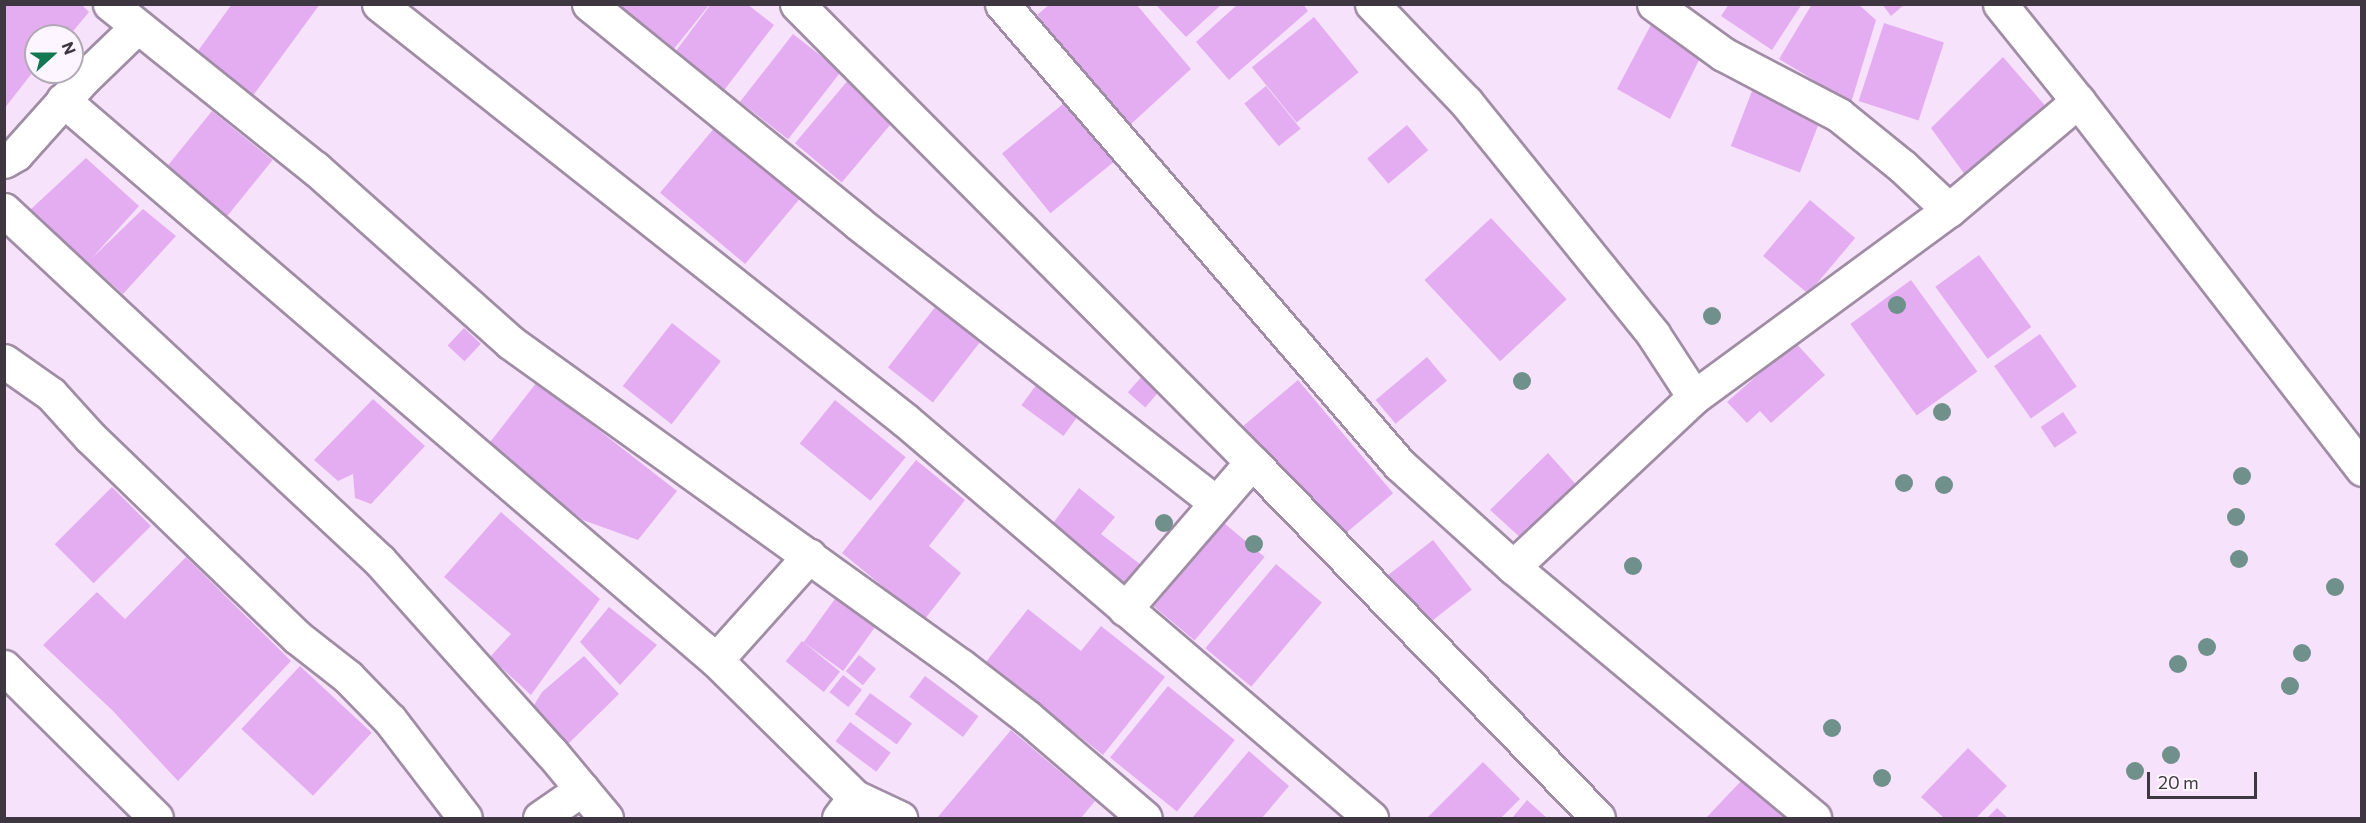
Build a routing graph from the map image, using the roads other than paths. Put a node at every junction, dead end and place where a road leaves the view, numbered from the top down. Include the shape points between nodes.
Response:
1 (110, 4) edge
2 (379, 4) edge
3 (590, 4) edge
4 (797, 4) edge
5 (1002, 4) edge
6 (1372, 4) edge
7 (1654, 4) edge
8 (2000, 4) edge
9 (137, 27) junction
10 (63, 100) junction
11 (2078, 101) junction
12 (4, 161) edge
13 (4, 210) edge
14 (1949, 210) junction
15 (4, 360) edge
16 (1694, 397) junction
17 (1252, 462) junction
18 (2361, 469) edge
19 (1215, 502) junction
20 (809, 556) junction
21 (1513, 567) junction
22 (1125, 609) junction
23 (716, 660) junction
24 (4, 667) edge
25 (582, 789) junction
26 (847, 808) edge
27 (156, 819) edge
28 (465, 819) edge
29 (540, 819) edge
30 (606, 819) edge
31 (900, 819) edge
32 (1145, 819) edge
33 (1371, 819) edge
34 (1598, 819) edge
35 (1814, 819) edge

1 - 9 street
2 - 22 street via 905,420
3 - 19 street via 858,223
4 - 17 street
5 - 21 street via 1399,464
6 - 16 street via 1466,102 1653,334
7 - 14 street via 1723,54 1839,115
8 - 11 street
9 - 10 street
9 - 20 street via 315,168 510,342
10 - 12 street via 16,154
10 - 23 street
11 - 14 street
11 - 18 street
13 - 25 street via 380,561
14 - 16 street
15 - 28 street via 51,394 90,437 297,637 348,677 390,720
16 - 21 street
17 - 19 street
17 - 34 street
19 - 22 street
20 - 23 street
20 - 32 street via 1008,702
21 - 35 street
22 - 33 street
23 - 26 street
24 - 27 street
25 - 29 street
25 - 30 street
26 - 31 street

